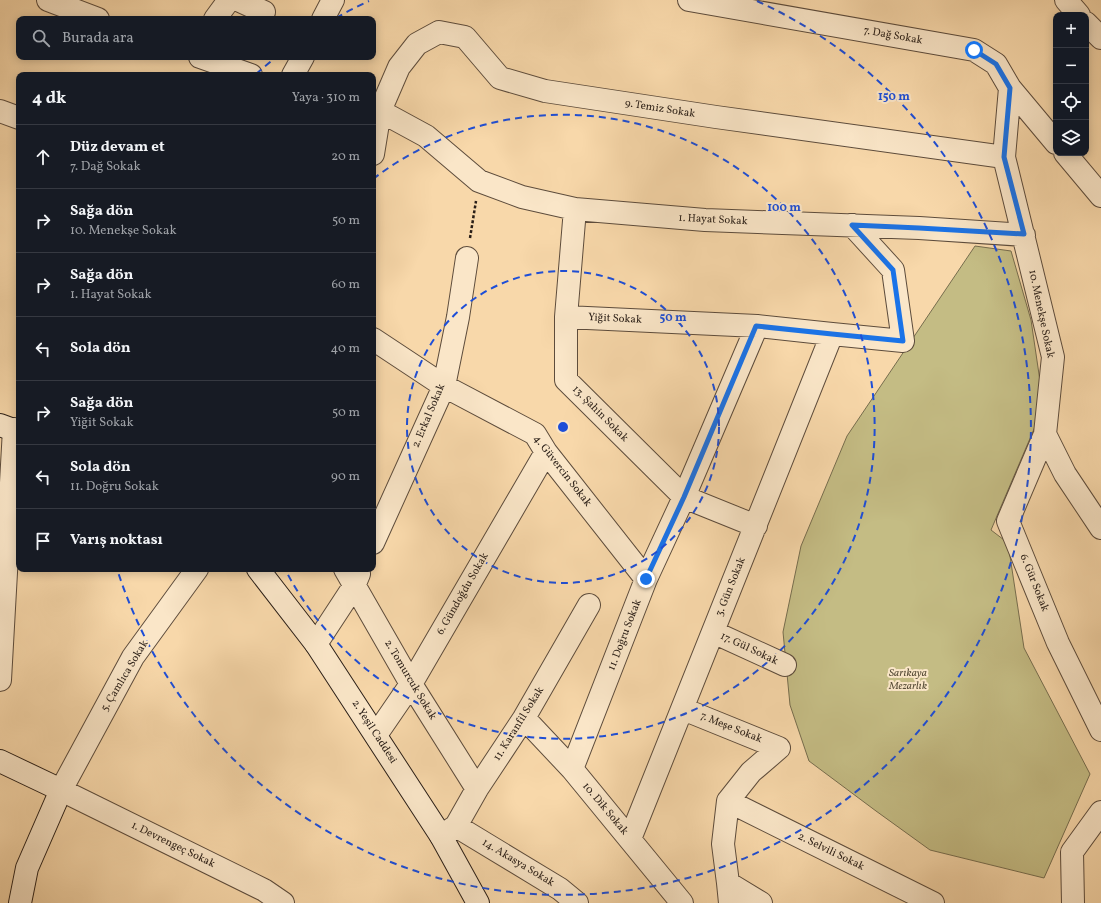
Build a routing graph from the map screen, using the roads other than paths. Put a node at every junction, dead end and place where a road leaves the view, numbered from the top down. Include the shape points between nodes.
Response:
1 (48, 0) edge
2 (229, 0) edge
3 (238, 0) edge
4 (333, 0) edge
5 (689, 0) edge
6 (1066, 0) edge
7 (264, 12) dead end
8 (1076, 12) edge
9 (90, 16) edge
10 (217, 16) edge
11 (325, 16) edge
12 (1089, 26) edge
13 (1101, 38) edge
14 (208, 60) edge
15 (301, 60) edge
16 (242, 72) edge
17 (295, 72) edge
18 (1010, 88) junction
19 (377, 110) edge
20 (0, 111) edge
21 (16, 117) edge
22 (376, 121) edge
23 (1053, 139) edge
24 (1068, 156) edge
25 (1004, 157) junction
26 (1101, 196) edge
27 (575, 209) junction
28 (852, 225) junction
29 (1024, 234) junction
30 (467, 258) road end
31 (566, 317) junction
32 (756, 326) junction
33 (832, 334) junction
34 (376, 341) edge
35 (444, 386) junction
36 (11, 428) edge
37 (1045, 434) junction
38 (546, 452) junction
39 (684, 497) junction
40 (756, 526) junction
41 (1101, 528) edge
42 (376, 536) edge
43 (195, 572) edge
44 (260, 572) edge
45 (353, 575) edge
46 (646, 579) junction
47 (589, 605) dead end
48 (713, 632) junction
49 (316, 644) junction
50 (785, 665) dead end
51 (0, 680) edge
52 (411, 684) junction
53 (683, 709) junction
54 (524, 718) junction
55 (1101, 730) edge
56 (376, 735) junction
57 (0, 761) edge
58 (572, 769) junction
59 (477, 789) junction
60 (61, 790) junction
61 (728, 802) junction
62 (1101, 812) edge
63 (449, 831) junction
64 (630, 839) junction
65 (729, 893) edge
66 (929, 902) edge
67 (20, 903) edge
68 (283, 903) edge
69 (478, 903) edge
70 (577, 903) edge
71 (682, 903) edge
72 (760, 903) edge
73 (1073, 903) edge

1 - 9 street
2 - 10 street
3 - 7 street
4 - 11 street
5 - 18 street, 7. Dağ Sokak via 974,50 996,64
6 - 8 street
12 - 13 street
14 - 16 street
15 - 17 street
18 - 23 street, 7. Dağ Sokak
18 - 25 street, 10. Menekşe Sokak
19 - 22 street
19 - 25 street, 9. Temiz Sokak via 399,67 417,44 439,32 465,37 500,78 545,91
19 - 27 street, 1. Hayat Sokak via 426,136 479,181 522,197
20 - 21 street
24 - 26 street
25 - 29 street, 10. Menekşe Sokak
27 - 28 street, 1. Hayat Sokak via 705,220
27 - 31 street, 13. Şahin Sokak
28 - 29 street, 1. Hayat Sokak
28 - 33 street, Yiğit Sokak via 893,270 903,341
29 - 37 street, 10. Menekşe Sokak via 1053,357
30 - 35 street, 2. Erkal Sokak
31 - 32 street, Yiğit Sokak
31 - 39 street, 13. Şahin Sokak via 566,380
32 - 33 street, Yiğit Sokak
32 - 39 street, 11. Doğru Sokak
33 - 40 street, 3. Gün Sokak
34 - 35 street, 4. Güvercin Sokak
35 - 38 street, 4. Güvercin Sokak via 535,434
35 - 42 street, 2. Erkal Sokak
36 - 51 street
37 - 41 street via 1065,474
37 - 55 street, 6. Gür Sokak via 1008,521 1058,643
38 - 46 street, 4. Güvercin Sokak
38 - 52 street, 6. Gündoğdu Sokak
39 - 40 street, 13. Şahin Sokak
39 - 46 street, 11. Doğru Sokak
40 - 48 street, 3. Gün Sokak
43 - 60 street, 5. Çamlıca Sokak via 133,657
44 - 49 street, 2. Yeşil Caddesi
45 - 49 street
45 - 52 street, 2. Tomurcuk Sokak
46 - 58 street, 11. Doğru Sokak
47 - 54 street, 11. Karanfil Sokak
48 - 50 street, 17. Gül Sokak
48 - 53 street, 3. Gün Sokak
49 - 56 street, 2. Yeşil Caddesi
52 - 56 street, 6. Gündoğdu Sokak
52 - 59 street, 2. Tomurcuk Sokak
53 - 61 street, 7. Meşe Sokak via 780,748 751,772
53 - 64 street, 3. Gün Sokak
54 - 58 street, 10. Dik Sokak
54 - 59 street, 11. Karanfil Sokak
56 - 63 street, 2. Yeşil Caddesi
57 - 60 street, 1. Devrengeç Sokak
58 - 64 street, 10. Dik Sokak
59 - 63 street, 11. Karanfil Sokak
60 - 67 street, 5. Çamlıca Sokak via 27,868
60 - 68 street, 1. Devrengeç Sokak via 264,890
61 - 65 street via 723,844
61 - 66 street, 2. Selvili Sokak
62 - 73 street via 1072,852
63 - 69 street, 2. Yeşil Caddesi
63 - 70 street, 14. Akasya Sokak via 560,889
64 - 71 street, 10. Dik Sokak
65 - 72 street

